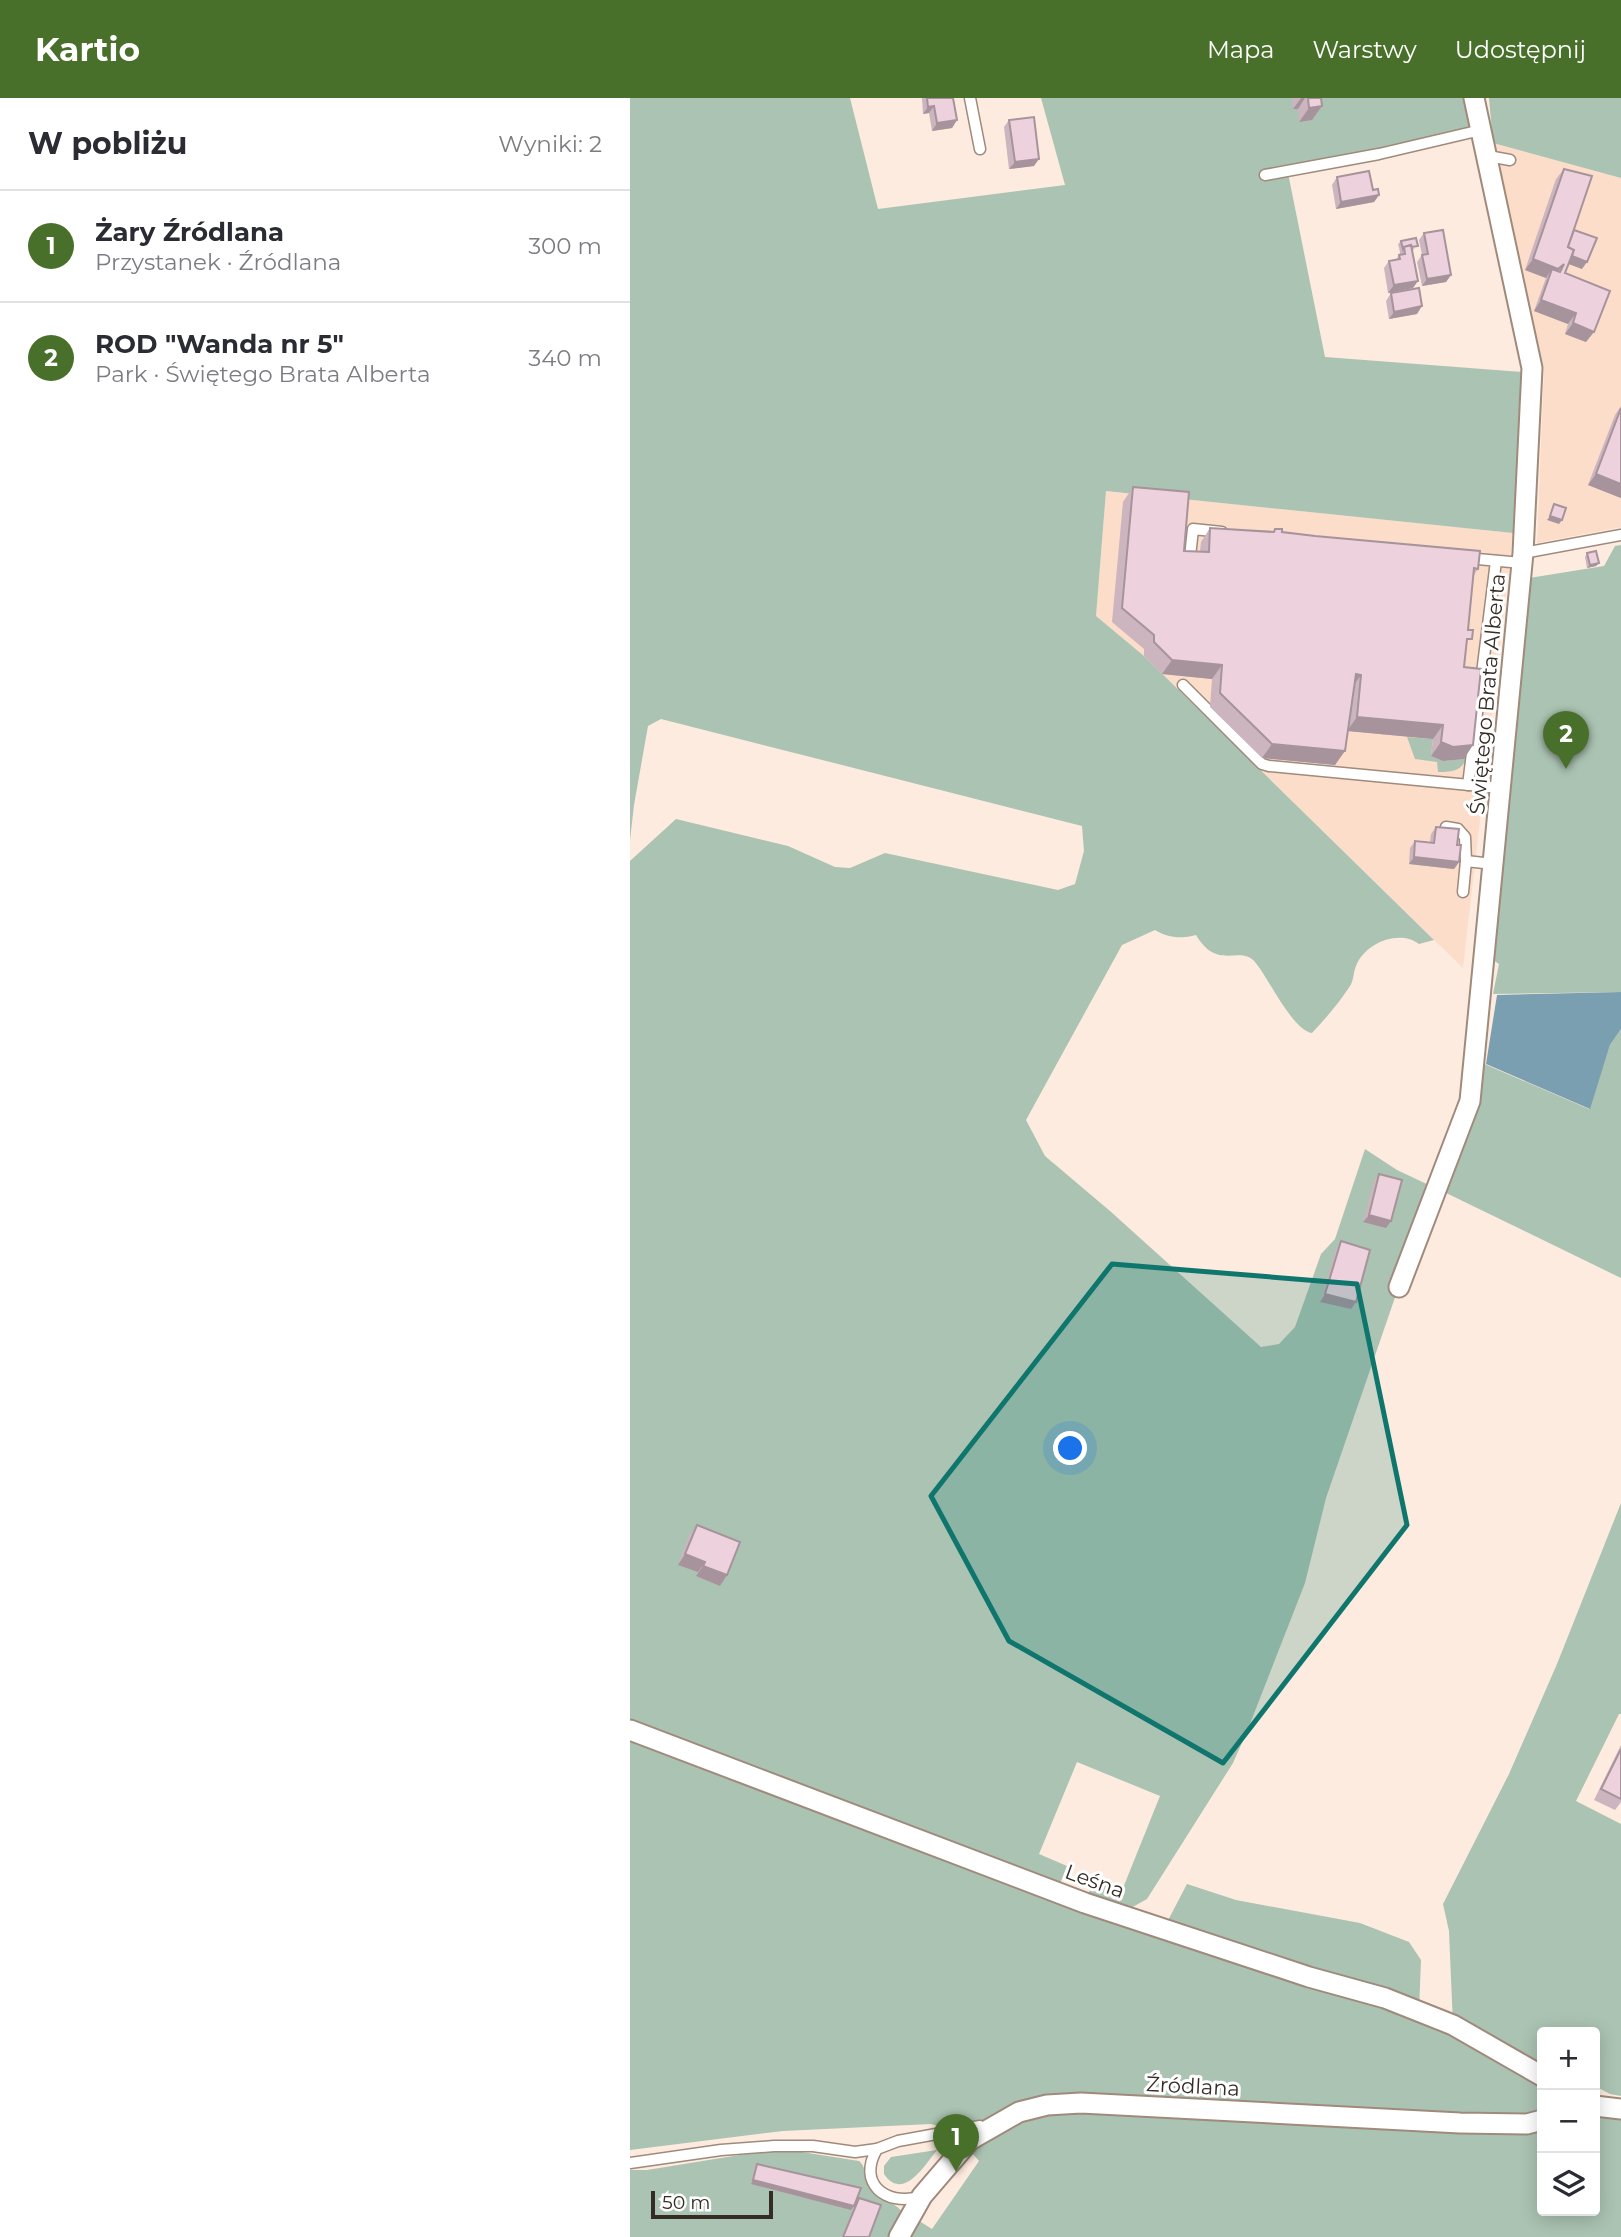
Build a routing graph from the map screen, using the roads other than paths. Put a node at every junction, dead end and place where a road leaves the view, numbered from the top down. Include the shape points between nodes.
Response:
1 (970, 98) edge
2 (1474, 98) edge
3 (1481, 130) junction
4 (980, 149) dead end
5 (1488, 156) junction
6 (1510, 160) dead end
7 (1265, 175) dead end
8 (1234, 533) edge
9 (1621, 535) edge
10 (1190, 556) edge
11 (1455, 556) edge
12 (1522, 558) junction
13 (1496, 561) junction
14 (1183, 685) dead end
15 (1468, 785) junction
16 (1502, 788) junction
17 (1446, 827) edge
18 (1466, 861) junction
19 (1493, 864) junction
20 (1463, 892) dead end
21 (1399, 1287) dead end
22 (630, 1730) edge
23 (1537, 2073) edge
24 (1600, 2107) edge
25 (1621, 2109) edge
26 (1537, 2121) edge
27 (1001, 2122) junction
28 (877, 2149) junction
29 (630, 2164) edge
30 (922, 2196) junction
31 (899, 2237) edge

1 - 4 lane
2 - 3 street, Świętego Brata Alberta
3 - 5 street, Świętego Brata Alberta
3 - 7 lane
5 - 6 lane
5 - 12 street, Świętego Brata Alberta via 1532,368
8 - 10 lane via 1192,529
9 - 12 lane
11 - 13 lane
12 - 13 lane
12 - 16 street, Świętego Brata Alberta
13 - 15 lane
14 - 15 lane via 1262,764
15 - 16 lane
16 - 19 street, Świętego Brata Alberta
17 - 18 lane via 1465,837
18 - 19 lane
18 - 20 lane
19 - 21 street, Świętego Brata Alberta via 1470,1101
22 - 23 street, Leśna via 1085,1903 1385,1998 1453,2025
24 - 25 street
26 - 27 street, Źródlana via 1460,2123 1080,2103 1047,2105
27 - 28 lane
27 - 30 street, Źródlana via 970,2140
28 - 29 lane via 855,2152 774,2146
28 - 30 lane via 870,2166 875,2188 895,2198
30 - 31 street, Źródlana

